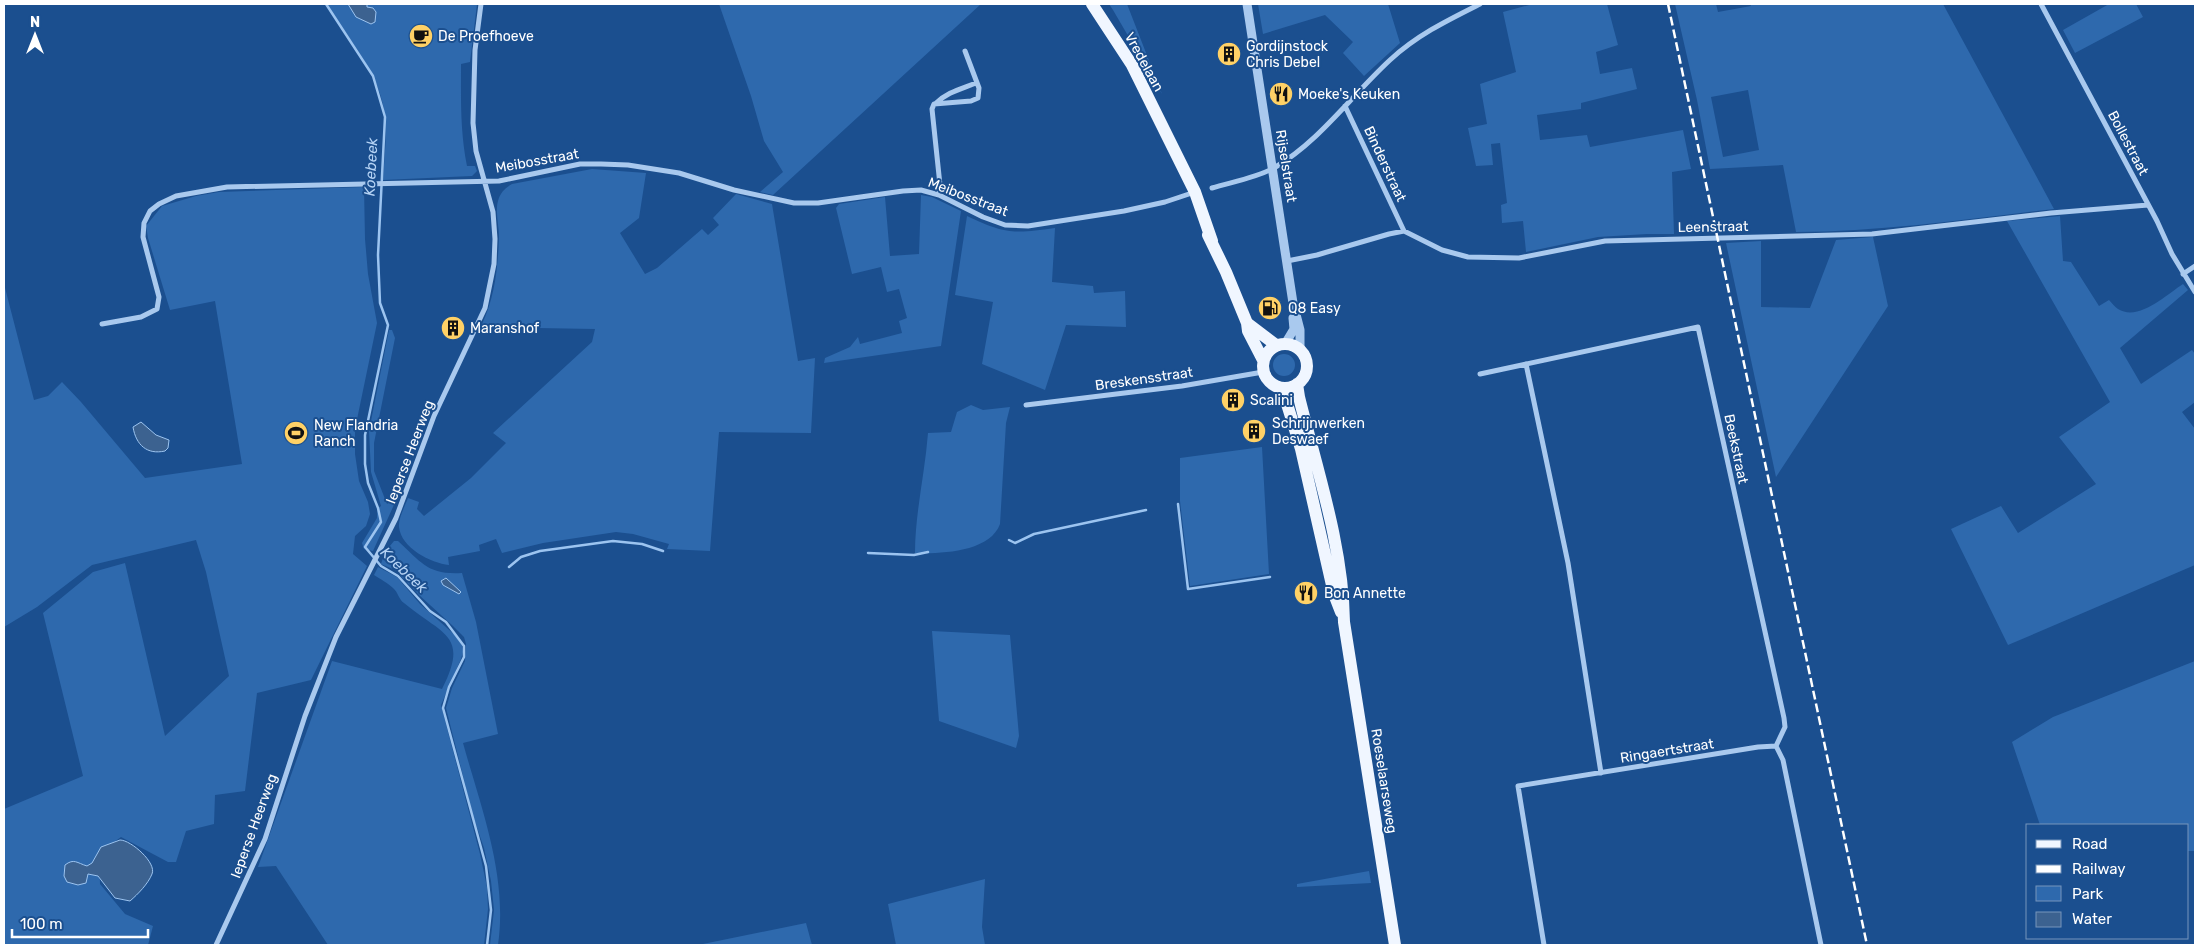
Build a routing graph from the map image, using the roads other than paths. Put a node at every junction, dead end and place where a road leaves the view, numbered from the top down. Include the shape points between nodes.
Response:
1 (481, 4) edge
2 (1092, 4) edge
3 (1247, 4) edge
4 (1480, 4) edge
5 (2041, 4) edge
6 (965, 51) dead end
7 (976, 83) junction
8 (934, 104) junction
9 (1345, 106) junction
10 (1272, 169) junction
11 (484, 181) junction
12 (1212, 188) dead end
13 (1191, 193) junction
14 (939, 195) junction
15 (2148, 205) junction
16 (1404, 232) junction
17 (1287, 261) junction
18 (2195, 266) edge
19 (2183, 274) junction
20 (2195, 292) edge
21 (1293, 303) junction
22 (1247, 323) junction
23 (102, 324) dead end
24 (1281, 344) junction
25 (1300, 350) junction
26 (1526, 364) junction
27 (1263, 366) junction
28 (1480, 374) dead end
29 (1297, 384) junction
30 (1282, 388) junction
31 (1026, 405) dead end
32 (1344, 622) junction
33 (1776, 746) junction
34 (1601, 773) junction
35 (216, 945) edge
36 (1395, 945) edge
37 (1544, 945) edge
38 (1820, 945) edge

1 - 11 street, Ieperse Heerweg via 475,50 473,123
2 - 13 main road, Vredelaan via 1132,65
3 - 10 street, Rijselstraat
4 - 9 street via 1410,43
5 - 15 street, Bollestraat
6 - 7 street
7 - 8 street via 955,90
7 - 8 street via 978,98
8 - 14 street
9 - 10 street via 1310,143
9 - 16 street, Binderstraat
10 - 12 street
10 - 17 street, Rijselstraat
11 - 14 street, Meibosstraat via 499,181 580,164 601,164 679,173 734,190 794,203 818,203 903,191 922,190
11 - 23 street, Meibosstraat via 227,186 176,196 150,211 144,223 143,237 159,297 157,309 140,317
11 - 35 street, Ieperse Heerweg via 494,212 495,239 494,264 485,308 434,416 396,518 336,637 305,716 265,839
13 - 14 street, Meibosstraat via 1124,211 1028,226 1005,225
13 - 22 main road, Vredelaan
15 - 16 street, Leenstraat via 1872,234 1605,241 1519,258 1468,257 1442,250
15 - 19 street, Bollestraat
16 - 17 street
17 - 21 street, Rijselstraat
18 - 19 street
19 - 20 street, Bollestraat
21 - 24 street, Rijselstraat via 1294,330
21 - 25 street, Rijselstraat via 1300,330
22 - 24 main road, Vredelaan via 1263,337
22 - 27 main road, Vredelaan
24 - 25 main road
24 - 27 main road via 1269,350
25 - 29 main road via 1307,363 1306,371
26 - 28 street, Beekstraat
26 - 33 street, Beekstraat via 1698,328 1784,718 1784,728
26 - 34 street via 1568,563
27 - 30 main road via 1270,382
27 - 31 street, Breskensstraat via 1182,386
29 - 30 main road
29 - 32 main road, Roeselaarseweg via 1330,517 1344,592
30 - 32 main road, Roeselaarseweg via 1301,449 1334,594
32 - 36 main road, Roeselaarseweg
33 - 34 street, Ringaertstraat
33 - 38 street via 1782,760
34 - 37 street, Ringaertstraat via 1518,786

